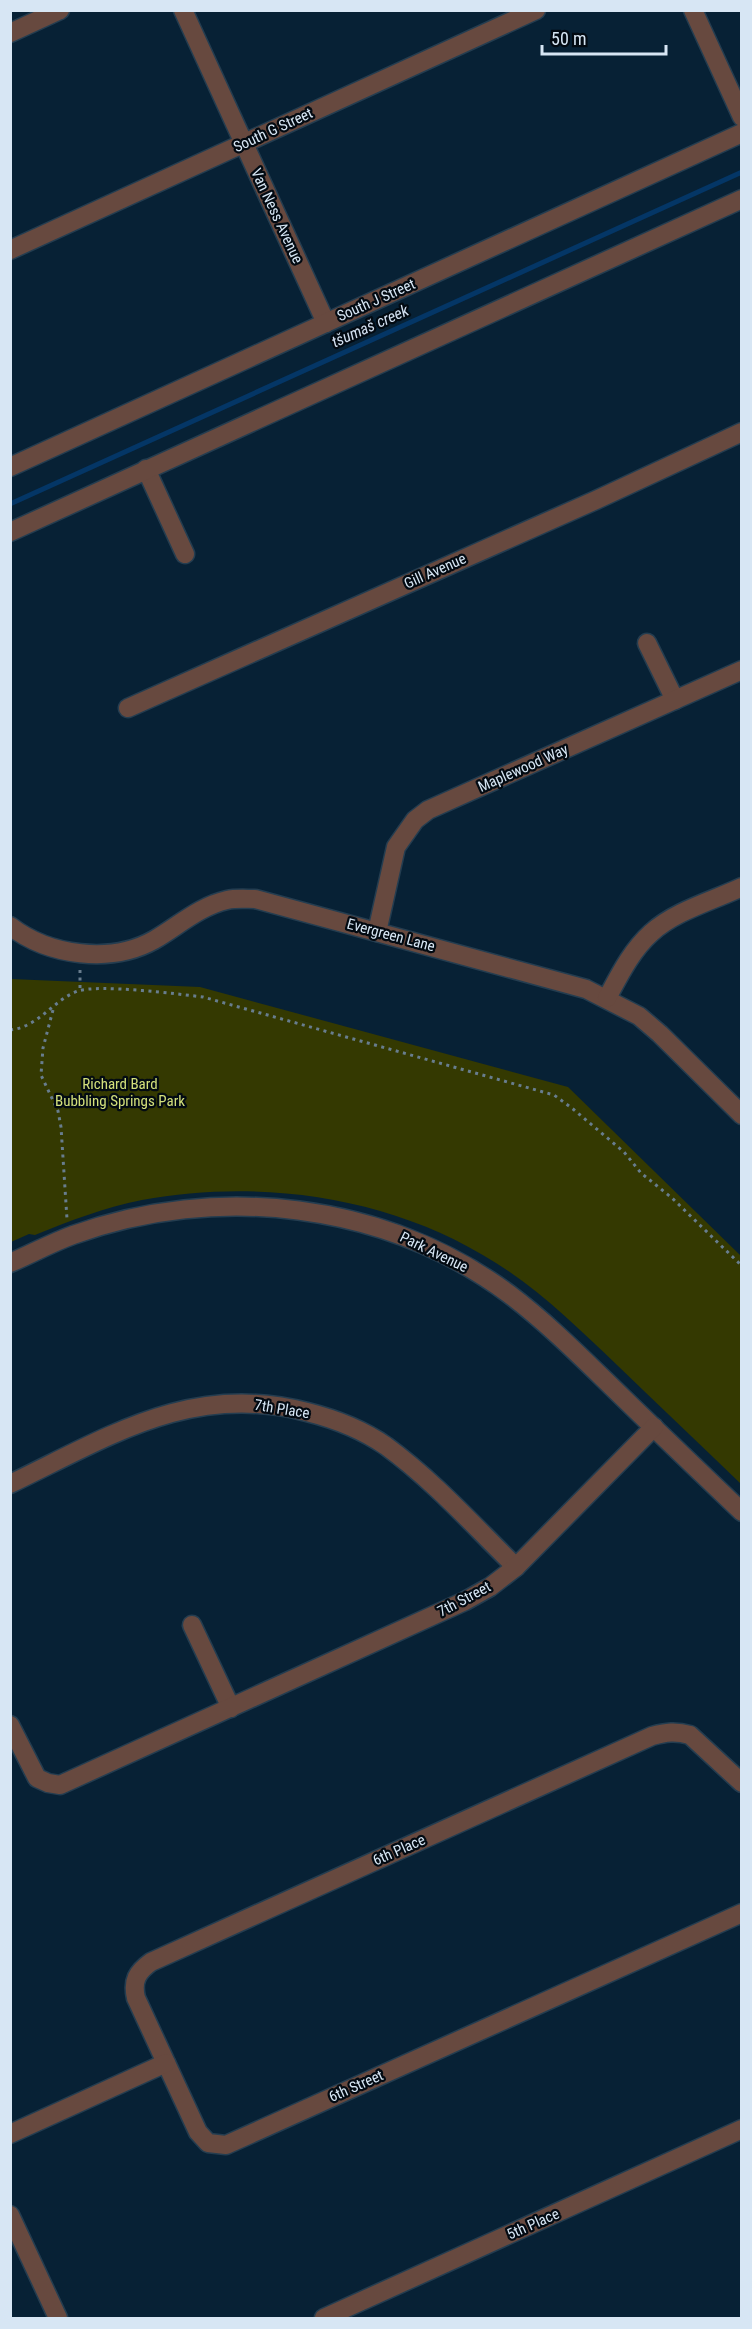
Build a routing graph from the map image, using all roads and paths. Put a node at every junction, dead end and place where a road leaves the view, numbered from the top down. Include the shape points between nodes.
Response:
1 (60, 10) edge
2 (183, 10) edge
3 (536, 10) edge
4 (693, 10) edge
5 (10, 33) edge
6 (741, 117) edge
7 (741, 133) edge
8 (244, 144) junction
9 (741, 199) edge
10 (10, 250) edge
11 (326, 323) junction
12 (741, 432) edge
13 (10, 466) edge
14 (146, 469) junction
15 (10, 532) edge
16 (184, 554) dead end
17 (646, 643) dead end
18 (741, 670) edge
19 (675, 700) junction
20 (128, 708) dead end
21 (741, 887) edge
22 (10, 926) edge
23 (377, 932) junction
24 (607, 998) junction
25 (53, 1008) junction
26 (10, 1029) edge
27 (741, 1114) edge
28 (73, 1235) junction
29 (10, 1263) edge
30 (741, 1266) edge
31 (654, 1427) junction
32 (10, 1484) edge
33 (741, 1512) edge
34 (516, 1567) junction
35 (192, 1625) dead end
36 (231, 1708) junction
37 (10, 1725) edge
38 (741, 1782) edge
39 (741, 1913) edge
40 (166, 2063) junction
41 (741, 2129) edge
42 (10, 2134) edge
43 (10, 2215) edge
44 (58, 2319) edge
45 (324, 2319) edge

1 - 5 street
2 - 8 street, Van Ness Avenue
3 - 8 street, South G Street
4 - 6 street
7 - 11 street, South J Street
8 - 10 street, South G Street
8 - 11 street, Van Ness Avenue
9 - 14 street
11 - 13 street, South J Street
12 - 20 street, Gill Avenue
14 - 15 street
14 - 16 street
17 - 19 street
18 - 19 street, Maplewood Way
19 - 23 street, Maplewood Way via 428,810 415,820 396,847
21 - 24 street via 667,921 652,932 627,963
22 - 23 street, Evergreen Lane via 60,950 110,953 153,940 202,909 228,900 255,899
23 - 24 street, Evergreen Lane
24 - 27 street, Evergreen Lane via 639,1016 660,1034
25 - 26 path via 31,1025
25 - 28 path via 40,1076 58,1111 67,1221
25 - 30 path via 90,988 204,998 554,1095 624,1152 641,1173
28 - 29 street, Park Avenue
28 - 31 street, Park Avenue via 168,1211 215,1206 274,1207 336,1216 413,1239 508,1293 550,1327
31 - 33 street, Park Avenue
31 - 34 street, 7th Street
32 - 34 street, 7th Place via 135,1424 172,1411 237,1404 291,1408 349,1425 384,1445 420,1473
34 - 36 street, 7th Street via 465,1601
35 - 36 street
36 - 37 street, 7th Street via 60,1785 37,1778
38 - 40 street, 6th Place via 690,1736 665,1732 151,1962 142,1968 134,1986
39 - 40 street, 6th Street via 226,2145 208,2143 198,2132
40 - 42 street
41 - 45 street, 5th Place
43 - 44 street

